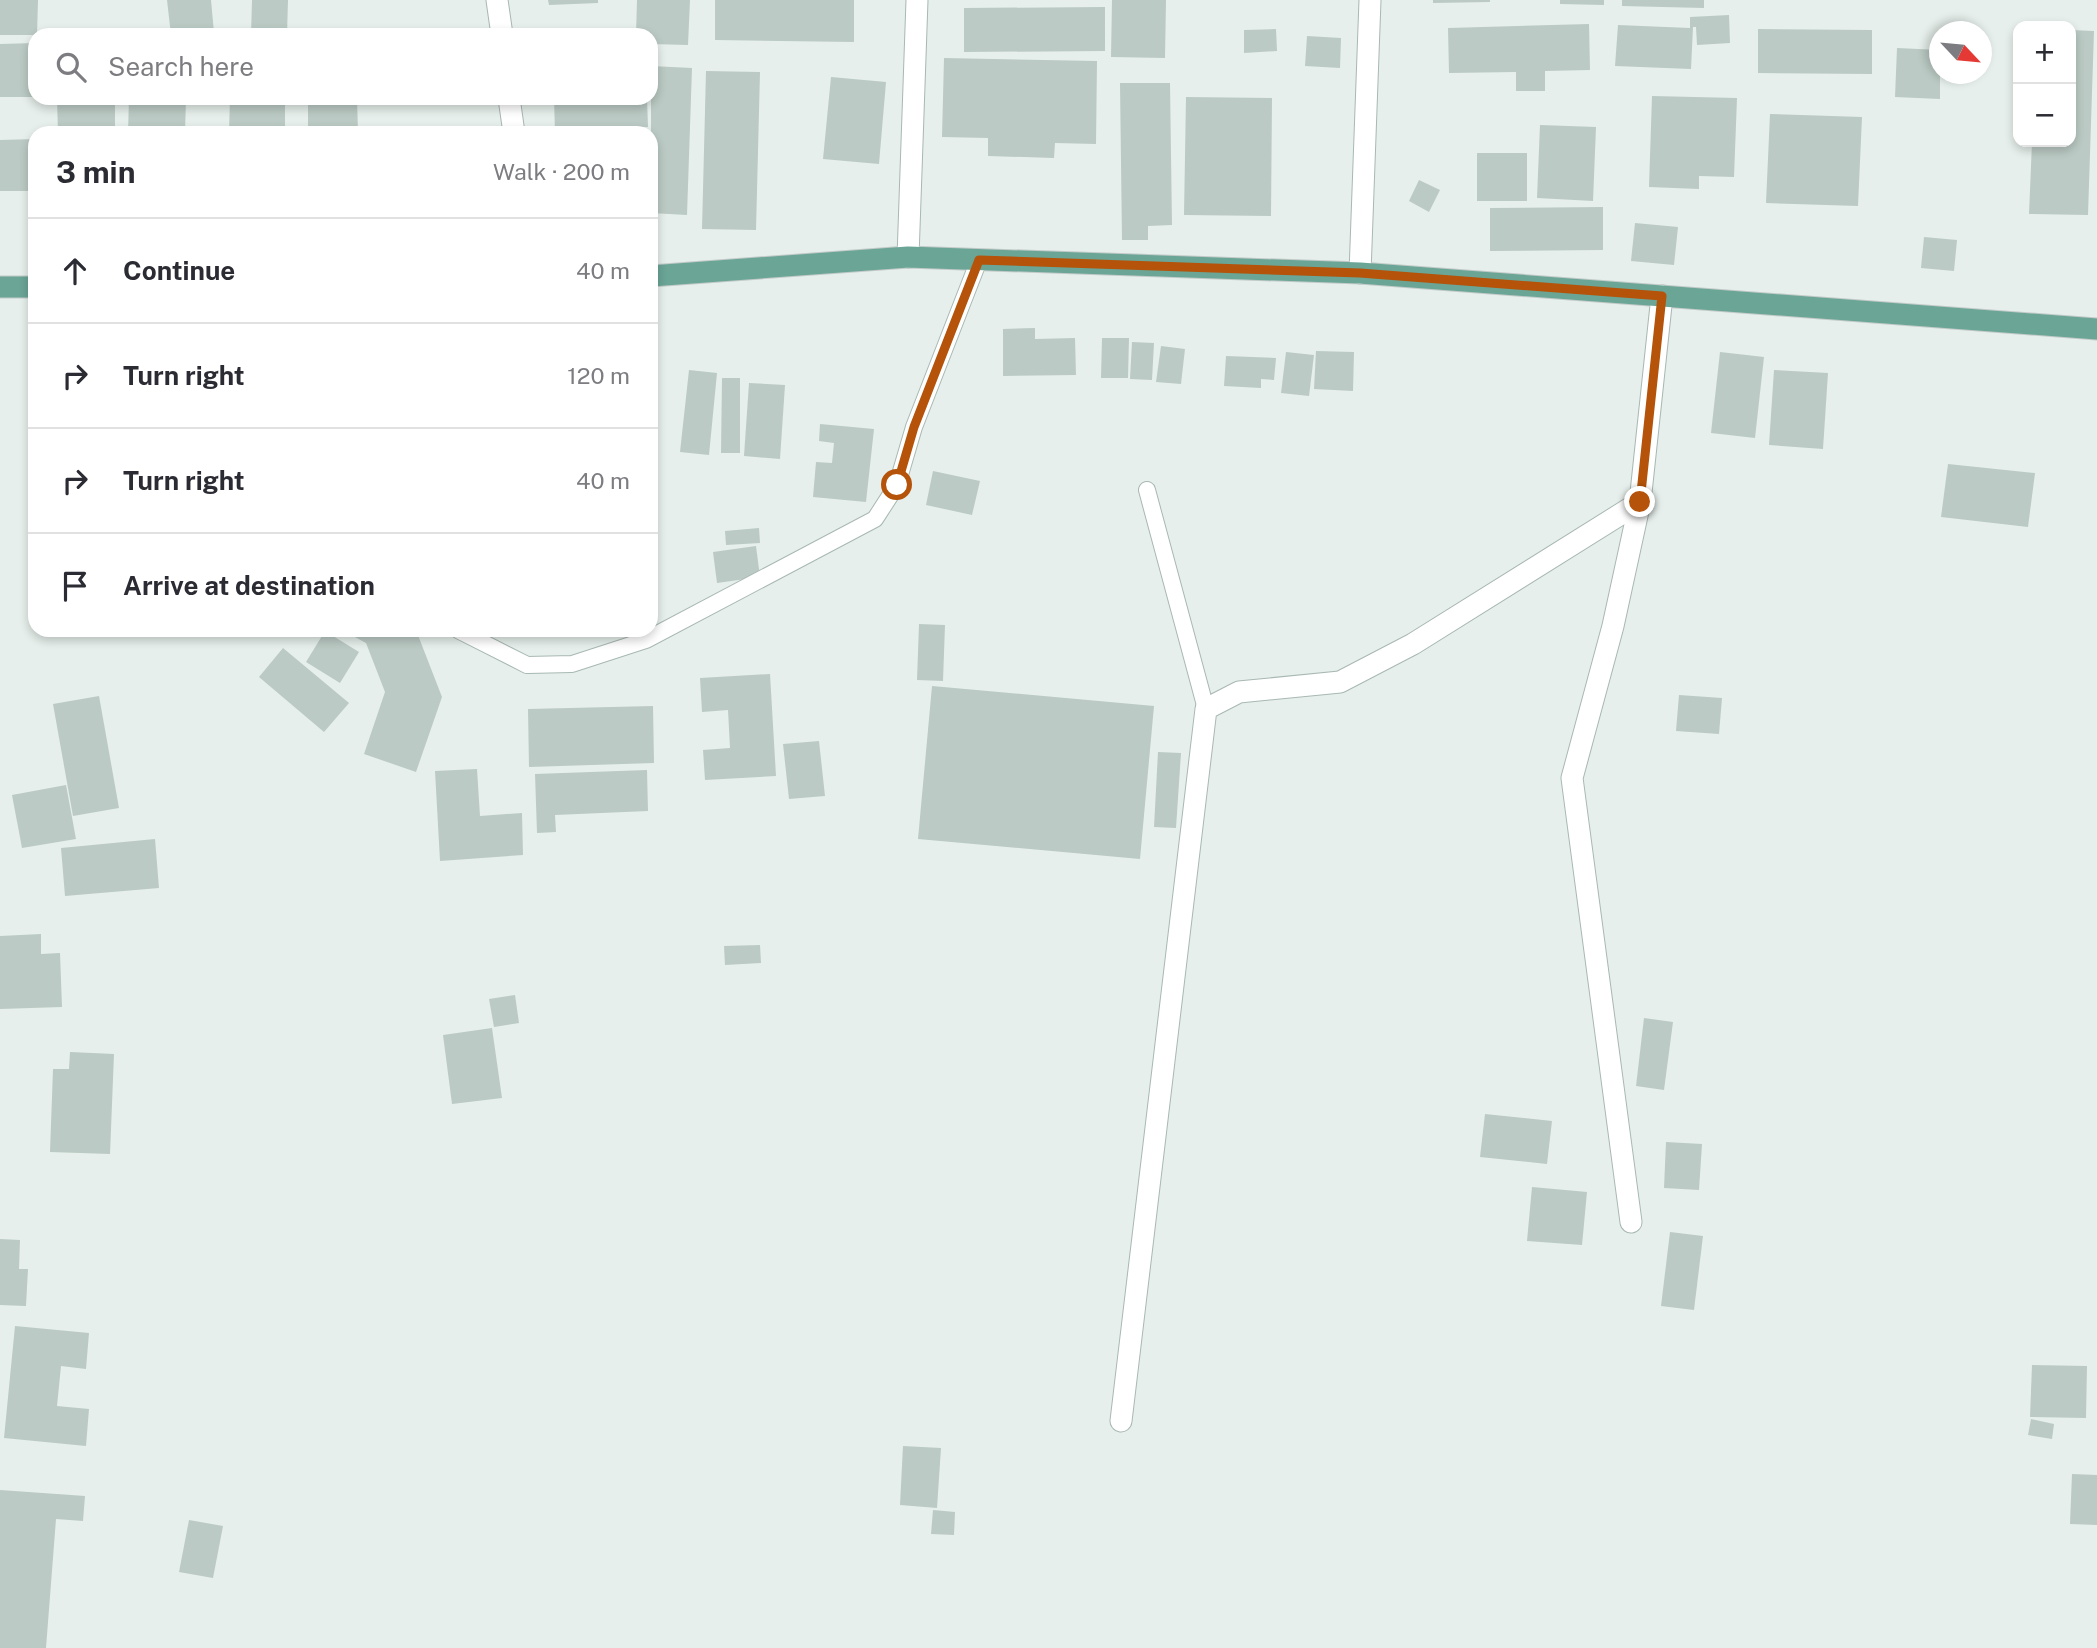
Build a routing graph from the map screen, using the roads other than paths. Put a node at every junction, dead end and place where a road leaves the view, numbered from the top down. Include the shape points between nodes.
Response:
1 (497, 0) edge
2 (917, 0) edge
3 (1370, 0) edge
4 (501, 28) edge
5 (510, 105) edge
6 (513, 126) edge
7 (908, 257) junction
8 (979, 260) junction
9 (1360, 273) junction
10 (658, 275) edge
11 (0, 287) edge
12 (28, 287) edge
13 (1662, 296) junction
14 (2097, 329) edge
15 (1147, 490) dead end
16 (1640, 502) junction
17 (658, 634) edge
18 (472, 637) edge
19 (652, 637) edge
20 (1206, 709) junction
21 (1632, 1222) dead end
22 (1121, 1422) dead end

1 - 4 street
2 - 7 street
3 - 9 street
5 - 6 street
7 - 8 main road
7 - 10 main road
8 - 9 main road
8 - 17 lane via 914,427 897,485 875,519
9 - 13 main road
11 - 12 main road
13 - 14 main road
13 - 16 street
15 - 20 lane
16 - 20 street via 1413,644 1340,682 1239,692
16 - 21 street via 1572,778
18 - 19 lane via 527,665 572,664
20 - 22 street

